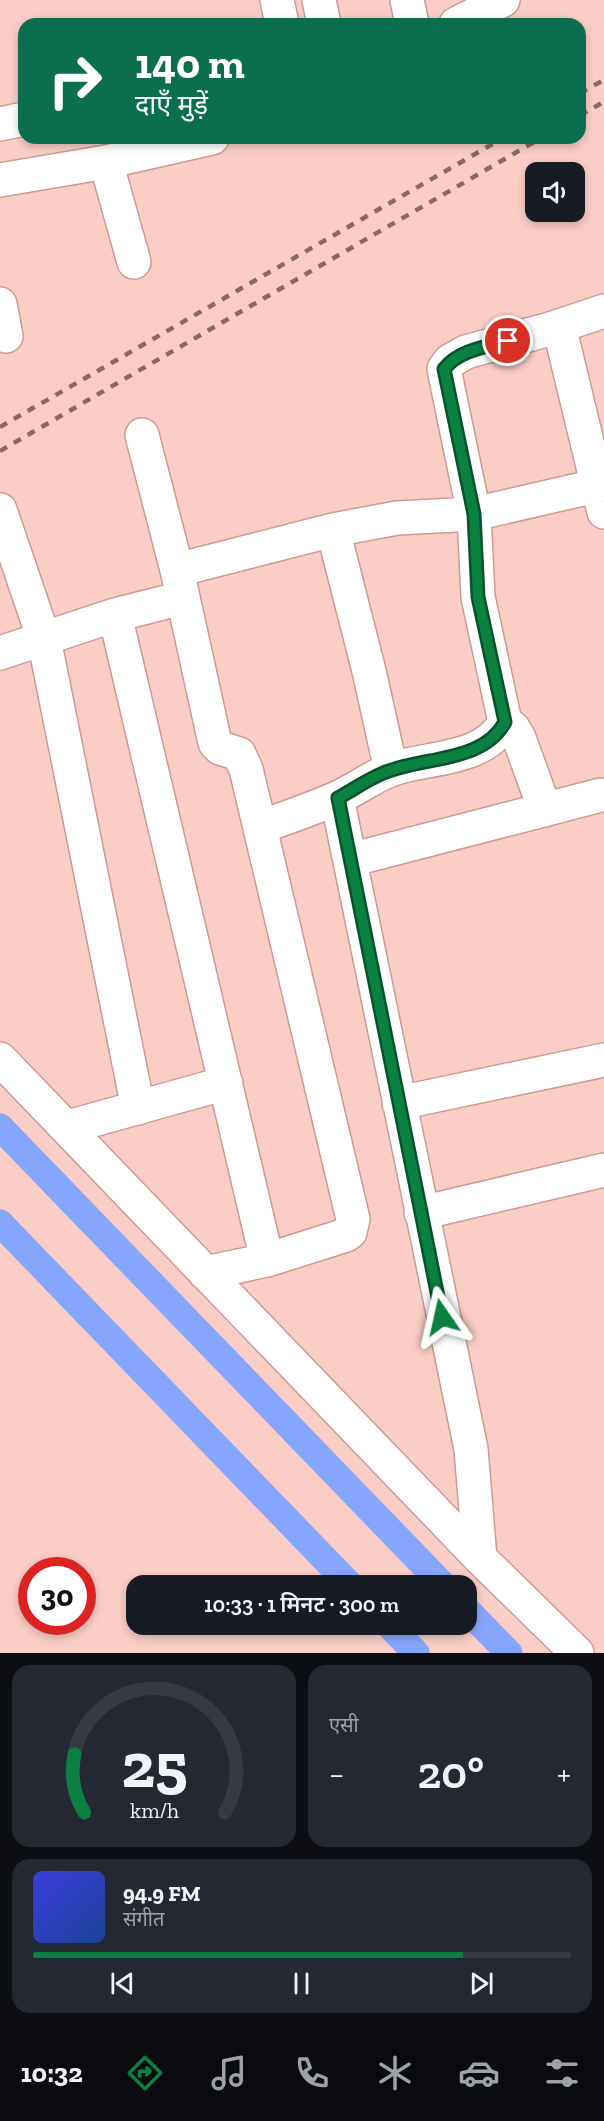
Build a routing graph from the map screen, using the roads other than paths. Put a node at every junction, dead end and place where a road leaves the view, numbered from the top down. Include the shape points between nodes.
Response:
1 (277, 0) edge
2 (319, 0) edge
3 (407, 0) edge
4 (503, 0) edge
5 (281, 18) edge
6 (323, 18) edge
7 (411, 18) edge
8 (468, 18) edge
9 (18, 120) edge
10 (0, 124) edge
11 (186, 144) edge
12 (106, 162) junction
13 (0, 180) edge
14 (134, 262) dead end
15 (0, 304) edge
16 (604, 311) edge
17 (559, 326) junction
18 (6, 336) dead end
19 (142, 435) dead end
20 (602, 494) edge
21 (0, 510) edge
22 (474, 514) junction
23 (333, 530) junction
24 (179, 584) junction
25 (115, 615) junction
26 (44, 639) junction
27 (0, 653) edge
28 (505, 722) junction
29 (391, 770) junction
30 (601, 795) dead end
31 (338, 798) junction
32 (545, 810) junction
33 (260, 827) junction
34 (350, 860) junction
35 (0, 1059) edge
36 (604, 1060) edge
37 (226, 1083) junction
38 (399, 1103) junction
39 (138, 1107) junction
40 (68, 1127) junction
41 (604, 1170) edge
42 (421, 1213) junction
43 (267, 1260) junction
44 (206, 1273) junction
45 (480, 1558) junction
46 (577, 1653) edge

1 - 5 street
2 - 6 street
3 - 7 street
4 - 8 street
9 - 10 street
11 - 12 street
12 - 13 street
12 - 14 street
15 - 18 street
16 - 17 street
17 - 20 street
17 - 22 street via 466,352 450,360 444,369
19 - 24 street
20 - 22 street
21 - 26 street
22 - 23 street via 397,518
22 - 28 street via 478,597
23 - 24 street
23 - 29 street
24 - 25 street
24 - 33 street via 214,743 243,758
25 - 26 street
25 - 37 street
26 - 27 street
26 - 39 street
28 - 29 street via 498,735 481,746
28 - 32 street via 519,738
29 - 31 street
30 - 32 street
31 - 33 street
31 - 34 street
32 - 34 street
33 - 43 street via 353,1219 346,1235
34 - 38 street
35 - 40 street
36 - 38 street
37 - 39 street
37 - 43 street
38 - 42 street
39 - 40 street
40 - 44 street
41 - 42 street
42 - 45 street via 471,1449
43 - 44 street
44 - 45 street
45 - 46 street

